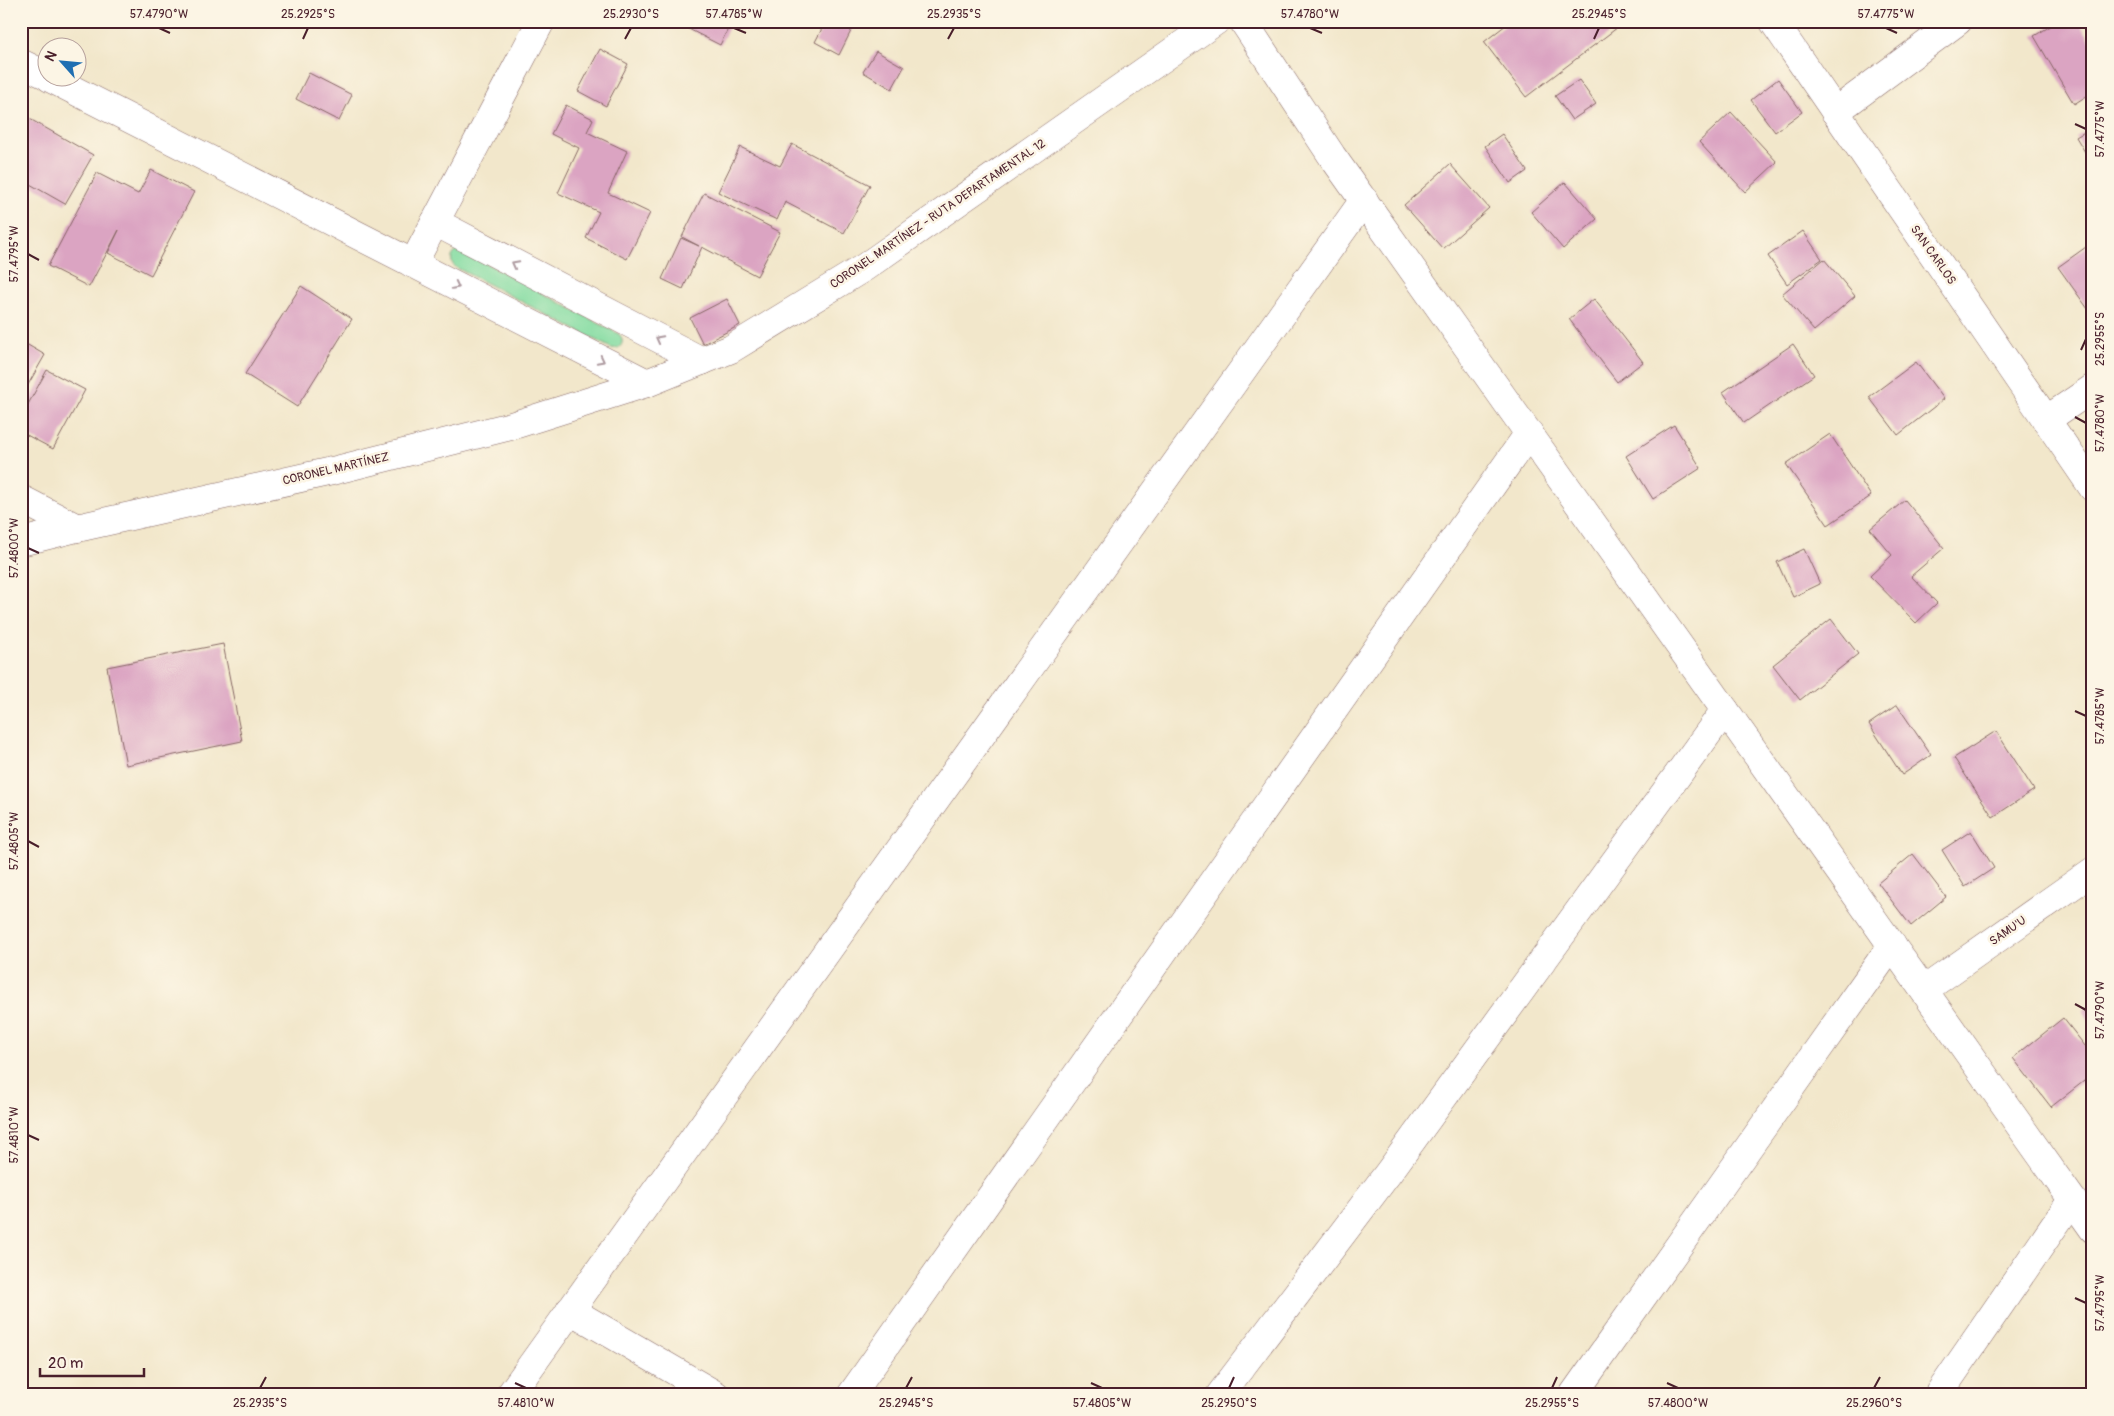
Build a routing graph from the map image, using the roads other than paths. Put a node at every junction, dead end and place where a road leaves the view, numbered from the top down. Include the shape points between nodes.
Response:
1 (541, 21) edge
2 (1216, 21) edge
3 (1243, 21) edge
4 (1773, 21) edge
5 (1958, 21) edge
6 (21, 63) edge
7 (38, 72) edge
8 (70, 88) edge
9 (1835, 112) junction
10 (1364, 200) junction
11 (435, 222) junction
12 (412, 264) junction
13 (702, 362) junction
14 (647, 383) junction
15 (2093, 388) edge
16 (2046, 420) junction
17 (1529, 433) junction
18 (2093, 488) edge
19 (21, 499) edge
20 (77, 528) junction
21 (21, 542) edge
22 (1725, 710) junction
23 (2093, 872) edge
24 (1892, 945) junction
25 (1924, 990) junction
26 (2072, 1200) junction
27 (2093, 1228) edge
28 (570, 1310) junction
29 (510, 1395) edge
30 (716, 1395) edge
31 (851, 1395) edge
32 (1220, 1395) edge
33 (1573, 1395) edge
34 (1938, 1395) edge

1 - 11 street
2 - 13 street, CORONEL MARTÍNEZ - RUTA DEPARTAMENTAL 12 via 866,267 731,349
3 - 10 street
4 - 9 street, SAN CARLOS
5 - 9 street
6 - 7 street
8 - 12 street
9 - 16 street, SAN CARLOS
10 - 17 street
10 - 28 street
11 - 12 street
13 -> 11 street
12 -> 14 street
13 - 14 street, CORONEL MARTÍNEZ - RUTA DEPARTAMENTAL 12
14 - 20 street, CORONEL MARTÍNEZ via 511,426 332,471
15 - 16 street
16 - 18 street, SAN CARLOS
17 - 22 street
17 - 31 street
19 - 20 street
20 - 21 street, CORONEL MARTÍNEZ
22 - 24 street
22 - 32 street via 1388,1172
23 - 25 street, SAMU'U
24 - 25 street
24 - 33 street
25 - 26 street
26 - 27 street
26 - 34 street
28 - 29 street
28 - 30 street

